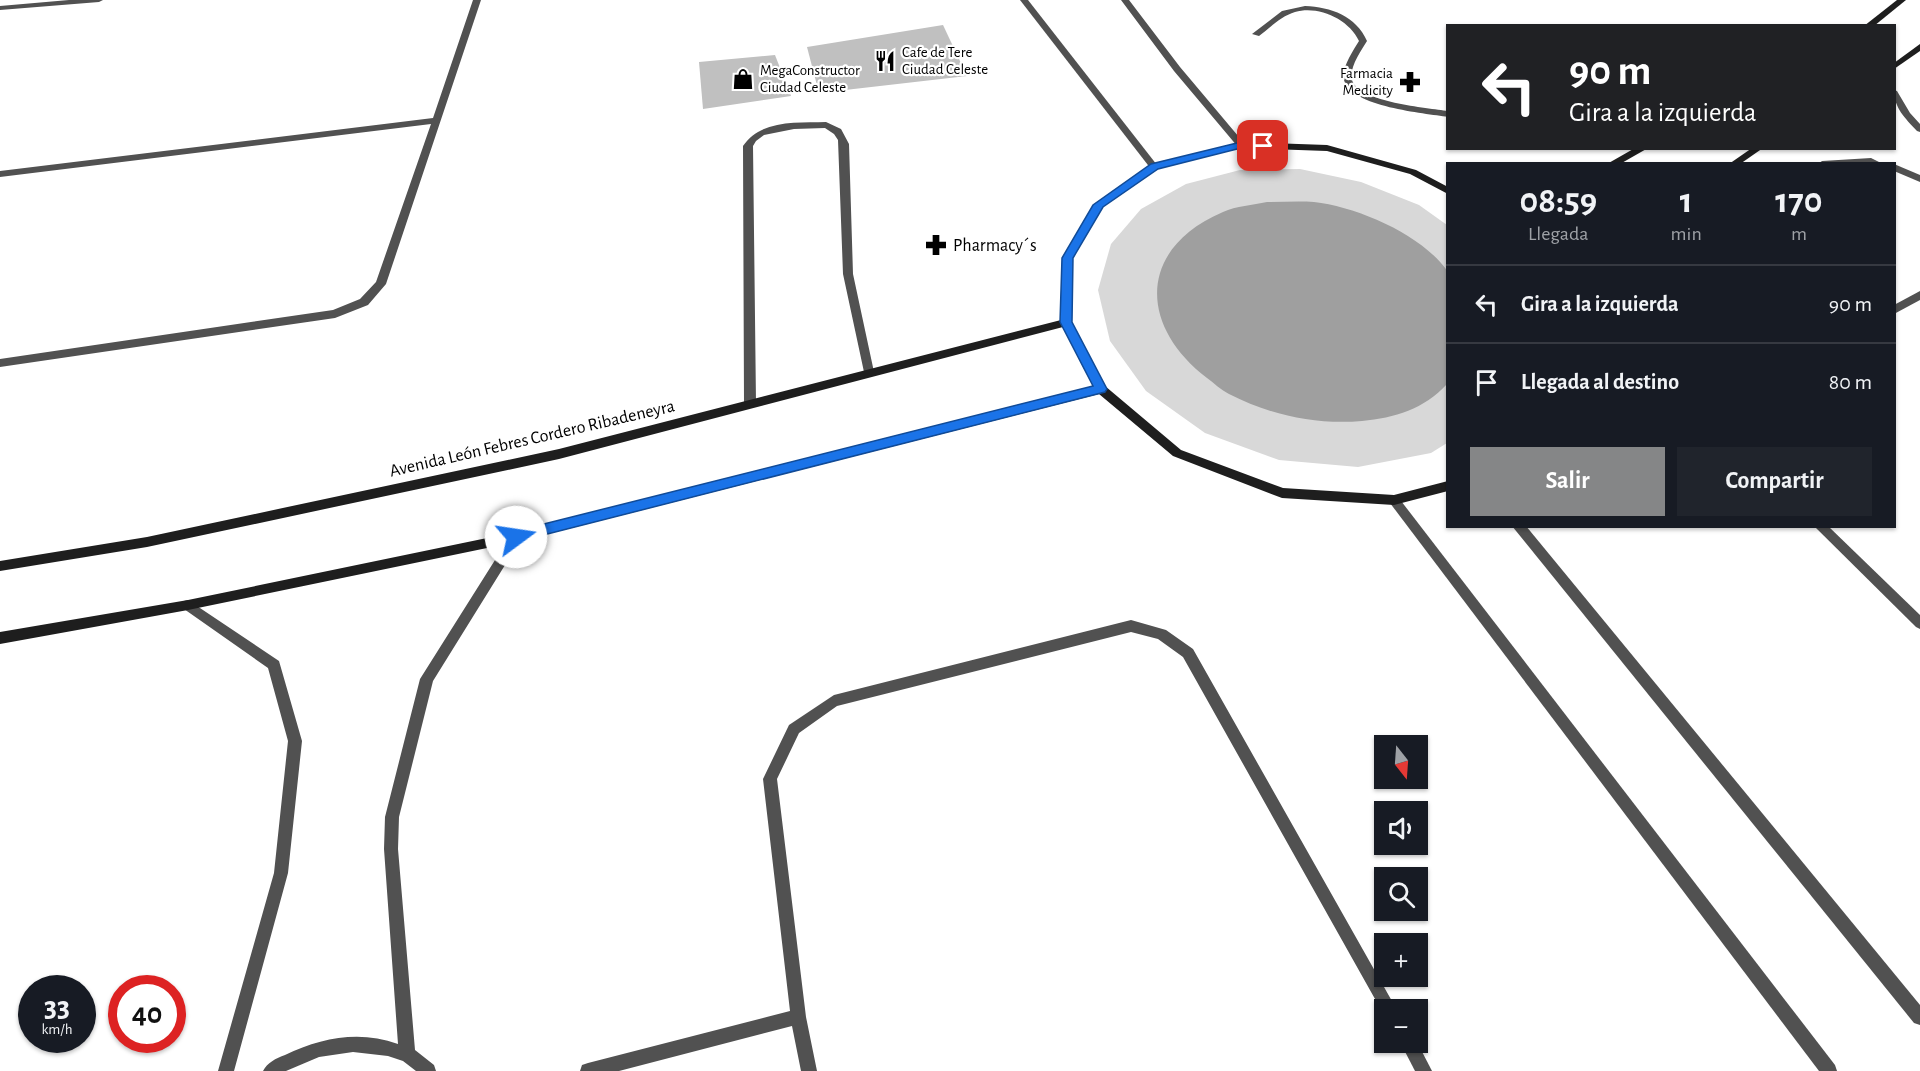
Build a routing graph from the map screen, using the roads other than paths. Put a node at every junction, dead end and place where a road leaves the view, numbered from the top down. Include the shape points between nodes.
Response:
1 (99, 0) edge
2 (477, 0) edge
3 (1024, 0) edge
4 (1125, 0) edge
5 (1902, 0) edge
6 (0, 8) edge
7 (1871, 24) edge
8 (1256, 34) dead end
9 (1920, 46) edge
10 (1896, 65) edge
11 (1896, 96) edge
12 (1446, 114) edge
13 (434, 121) junction
14 (1920, 129) edge
15 (1241, 145) junction
16 (1641, 150) edge
17 (1756, 150) edge
18 (1615, 162) edge
19 (1736, 162) edge
20 (1154, 167) junction
21 (1896, 168) edge
22 (0, 174) edge
23 (1920, 179) edge
24 (1446, 190) edge
25 (1920, 295) edge
26 (1896, 309) edge
27 (1066, 322) junction
28 (0, 363) edge
29 (869, 372) junction
30 (1101, 389) junction
31 (750, 403) junction
32 (1446, 487) edge
33 (1394, 500) junction
34 (1520, 528) edge
35 (1822, 528) edge
36 (516, 537) junction
37 (0, 566) edge
38 (188, 605) junction
39 (1920, 623) edge
40 (0, 638) edge
41 (1383, 999) edge
42 (798, 1017) junction
43 (1920, 1017) edge
44 (1414, 1053) edge
45 (407, 1054) junction
46 (226, 1071) edge
47 (272, 1071) edge
48 (428, 1071) edge
49 (588, 1071) edge
50 (809, 1071) edge
51 (1424, 1071) edge
52 (1829, 1071) edge

1 - 6 street
2 - 13 street
3 - 20 street
4 - 15 street
5 - 7 street
8 - 12 street via 1295,9 1308,8 1347,20 1363,40 1349,72 1353,89 1370,99
9 - 10 street
11 - 14 street
13 - 22 street
13 - 28 street via 381,284 364,302 335,314
15 - 20 street
15 - 24 street via 1327,148 1413,172
16 - 18 street
17 - 19 street
20 - 27 street via 1099,205 1067,258
21 - 23 street
25 - 26 street
27 - 29 street, Avenida León Febres Cordero Ribadeneyra
27 - 30 street
29 - 31 street, Avenida León Febres Cordero Ribadeneyra
29 - 31 street via 848,274 844,144 840,133 826,125 772,129 758,133 748,146
30 - 33 street via 1177,453 1282,493
30 - 36 street
31 - 37 street, Avenida León Febres Cordero Ribadeneyra via 559,454 147,542
32 - 33 street
33 - 52 street
34 - 43 street
35 - 39 street
36 - 38 street
36 - 45 street via 427,679 392,817 390,849
38 - 40 street
38 - 46 street via 274,665 295,741 281,873
41 - 42 street via 1188,653 1161,634 1131,626 834,701 794,729 770,779
42 - 49 street
42 - 50 street
44 - 51 street
45 - 47 street via 372,1043 332,1045 290,1059
45 - 48 street

